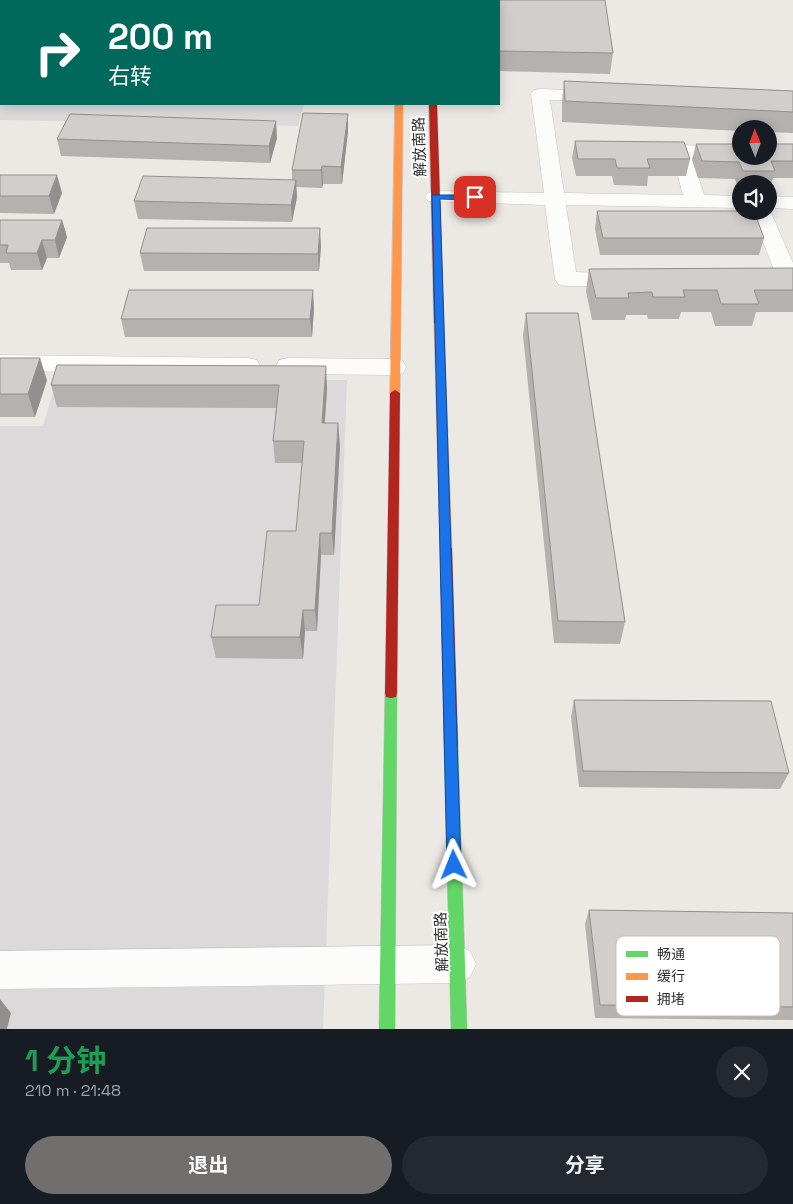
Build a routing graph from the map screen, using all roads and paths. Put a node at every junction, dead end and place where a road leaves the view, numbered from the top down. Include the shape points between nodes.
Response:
1 (618, 97) edge
2 (399, 105) edge
3 (433, 105) edge
4 (634, 150) edge
5 (681, 151) junction
6 (732, 152) edge
7 (435, 197) junction
8 (555, 199) junction
9 (694, 201) junction
10 (732, 202) edge
11 (777, 202) edge
12 (793, 203) edge
13 (764, 220) edge
14 (783, 278) edge
15 (643, 279) edge
16 (0, 363) edge
17 (394, 367) junction
18 (457, 964) junction
19 (388, 965) junction
20 (0, 970) edge
21 (387, 1029) edge
22 (459, 1029) edge

1 - 8 street via 540,94 558,148
2 - 17 main road, 解放南路
3 - 7 main road, 解放南路
4 - 5 street
5 - 6 street
5 - 9 street
7 - 8 street
7 - 18 main road, 解放南路
8 - 9 street
8 - 15 street via 566,279
9 - 10 street
11 - 12 street
13 - 14 street
16 - 17 street
17 - 19 main road, 解放南路
18 - 19 street
18 - 22 main road, 解放南路
19 - 20 street
19 - 21 main road, 解放南路

